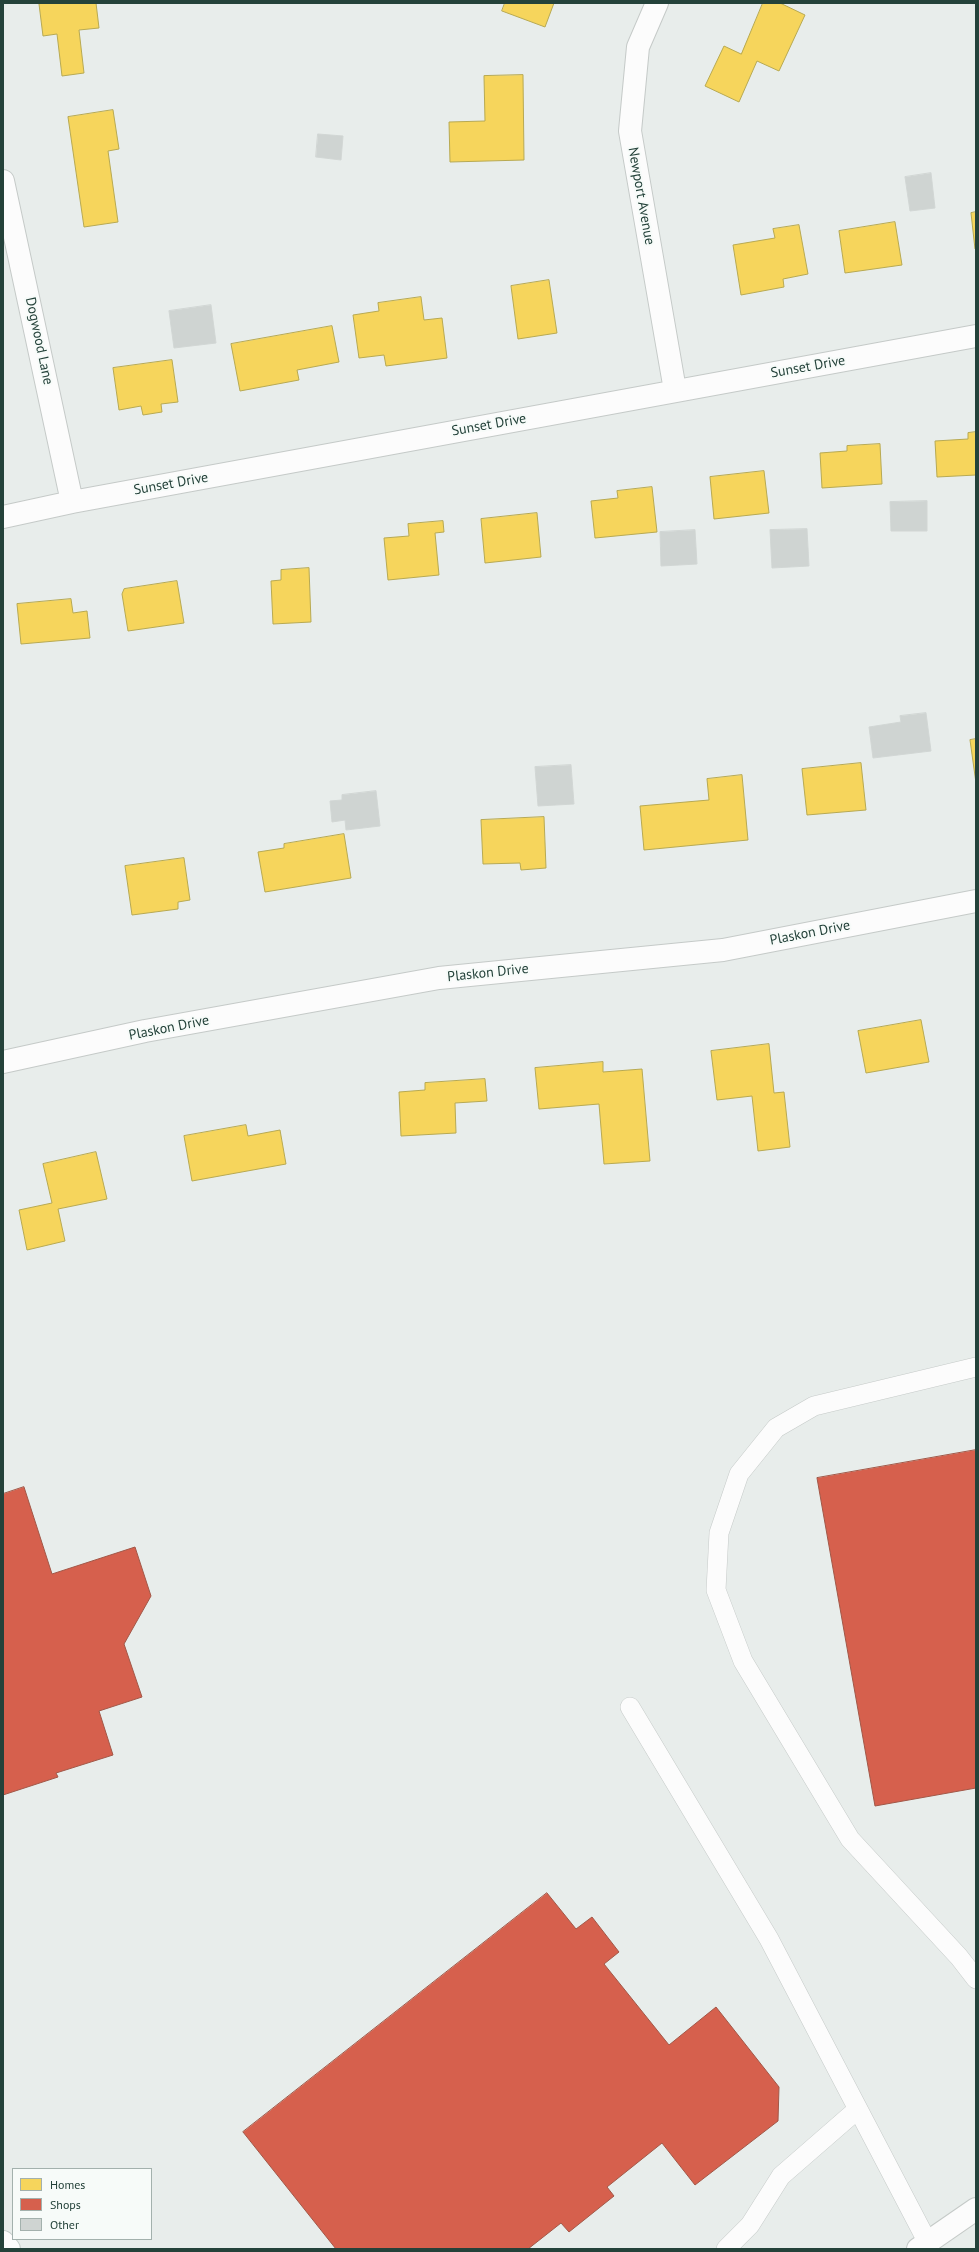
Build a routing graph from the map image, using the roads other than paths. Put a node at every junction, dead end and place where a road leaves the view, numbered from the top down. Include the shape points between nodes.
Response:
1 (657, 3) edge
2 (3, 181) edge
3 (976, 336) edge
4 (676, 390) junction
5 (72, 502) junction
6 (3, 517) edge
7 (976, 901) edge
8 (3, 1062) edge
9 (976, 1367) edge
10 (630, 1708) dead end
11 (976, 1979) edge
12 (858, 2109) junction
13 (976, 2209) edge
14 (3, 2242) edge
15 (922, 2245) edge
16 (9, 2249) edge
17 (726, 2249) edge

1 - 4 street, Newport Avenue via 638,47 630,131
2 - 5 street, Dogwood Lane
3 - 4 street, Sunset Drive
4 - 5 street, Sunset Drive
5 - 6 street, Sunset Drive
7 - 8 street, Plaskon Drive via 723,950 439,978 145,1032
9 - 11 lane via 814,1406 776,1428 739,1474 719,1533 716,1590 743,1661 850,1839 959,1957
10 - 12 lane via 769,1939
12 - 15 lane
12 - 17 lane via 781,2176 750,2225
13 - 15 street
14 - 16 street

